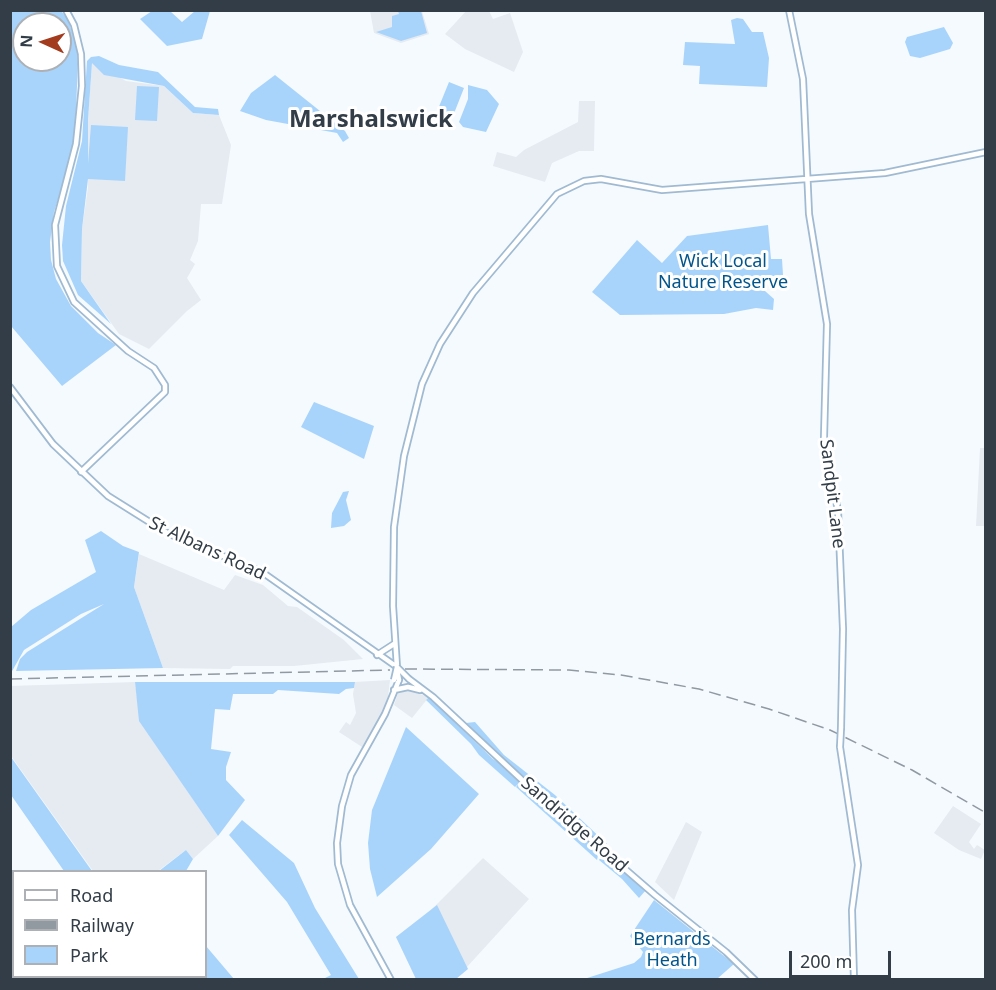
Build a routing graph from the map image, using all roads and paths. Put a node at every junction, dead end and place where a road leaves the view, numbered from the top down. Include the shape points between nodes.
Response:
1 (66, 10) edge
2 (789, 10) edge
3 (986, 152) edge
4 (806, 180) junction
5 (10, 387) edge
6 (81, 472) junction
7 (394, 644) junction
8 (378, 655) junction
9 (395, 666) junction
10 (394, 690) junction
11 (424, 691) junction
12 (391, 980) edge
13 (755, 980) edge
14 (854, 980) edge

1 - 6 street via 81,54 82,86 76,144 55,225 57,266 74,302 128,351 154,368 165,385 165,392
2 - 4 street, Sandpit Lane via 803,79
3 - 4 street via 905,170
4 - 7 street via 662,190 601,179 584,181 557,194 512,244 455,319 417,399 394,527
4 - 14 street, Sandpit Lane, bridge via 827,324 824,436 838,511 843,629 840,747 858,865 852,910
5 - 6 street, St Albans Road via 40,428
6 - 8 street, St Albans Road via 116,502 167,533 262,572
7 - 8 street
7 - 9 street
8 - 9 street, St Albans Road
9 - 10 street, bridge
9 - 11 street, Sandridge Road, bridge
10 - 11 street via 408,687
10 - 12 street via 346,790 337,852 350,905
11 - 13 street, Sandridge Road

